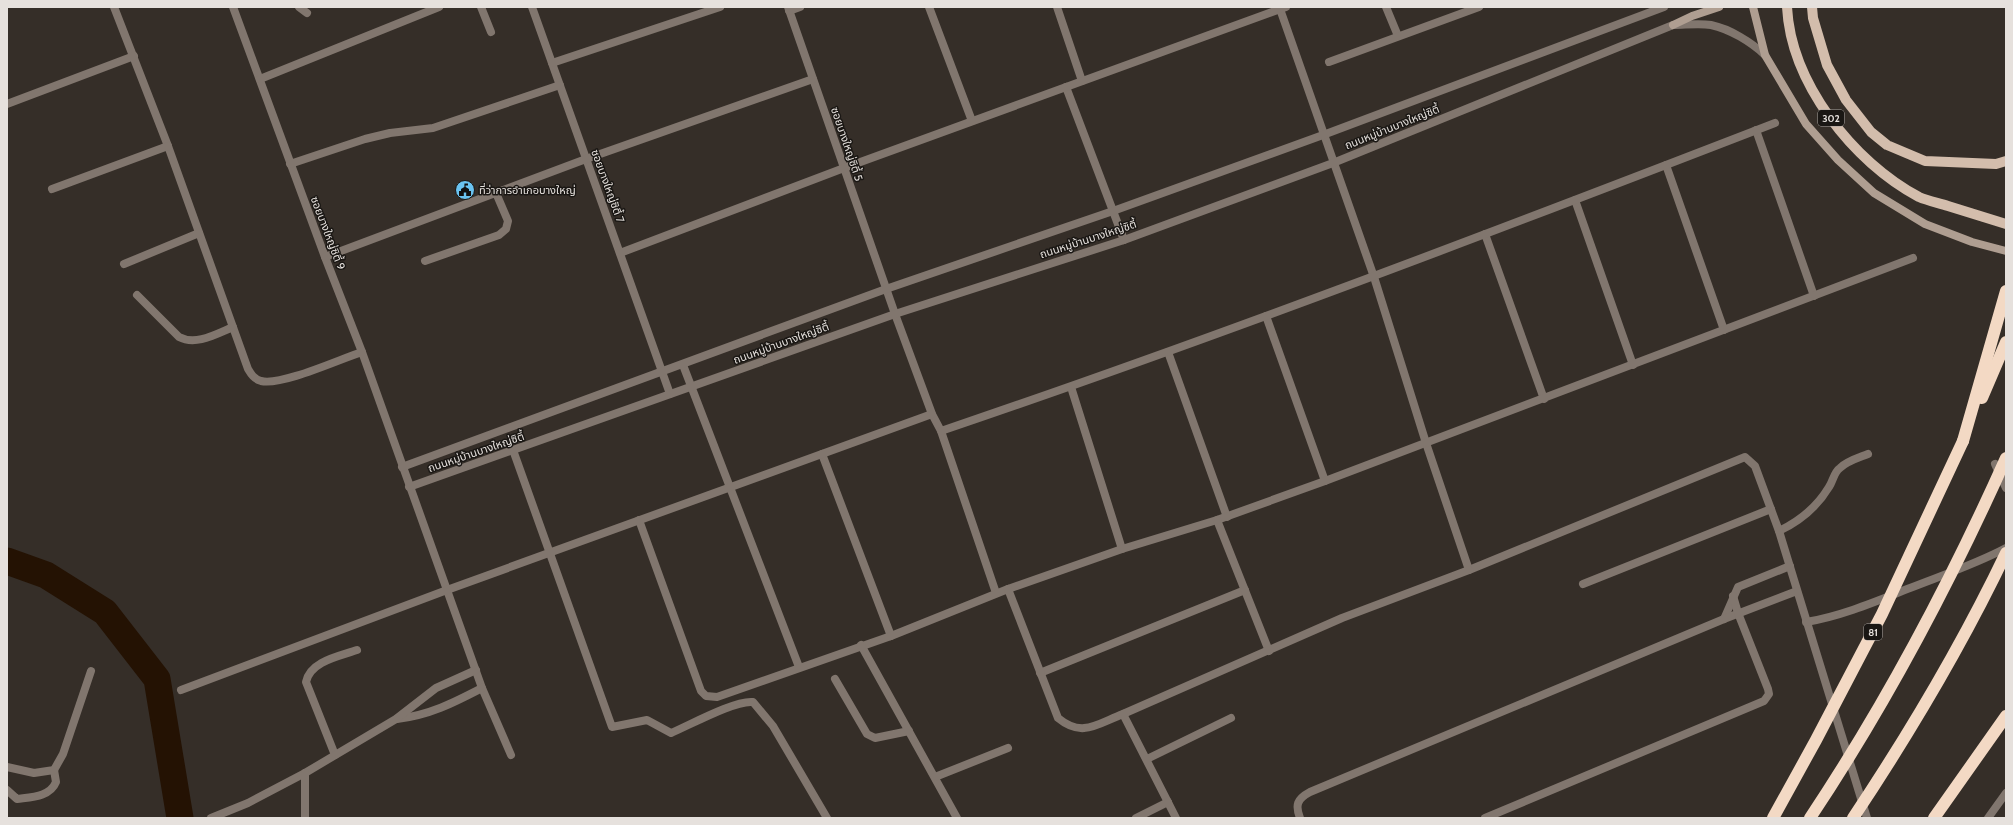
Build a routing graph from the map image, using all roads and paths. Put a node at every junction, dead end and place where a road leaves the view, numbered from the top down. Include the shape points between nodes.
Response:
1 (114, 7) edge
2 (233, 7) edge
3 (300, 7) edge
4 (440, 7) edge
5 (481, 7) edge
6 (532, 7) edge
7 (720, 7) edge
8 (800, 7) edge
9 (928, 7) edge
10 (1057, 7) edge
11 (1386, 7) edge
12 (1479, 7) edge
13 (1664, 7) edge
14 (1719, 7) edge
15 (1753, 7) edge
16 (1787, 7) edge
17 (1812, 7) edge
18 (1282, 8) edge
19 (427, 9) edge
20 (789, 9) edge
21 (307, 13) dead end
22 (1673, 25) junction
23 (491, 32) dead end
24 (1398, 36) junction
25 (1765, 55) junction
26 (134, 56) junction
27 (1329, 62) dead end
28 (552, 63) junction
29 (260, 79) junction
30 (813, 79) junction
31 (1082, 81) junction
32 (560, 85) junction
33 (1066, 87) junction
34 (7, 104) edge
35 (972, 121) junction
36 (1775, 122) dead end
37 (1756, 130) junction
38 (1323, 135) junction
39 (168, 146) junction
40 (586, 159) junction
41 (2006, 161) edge
42 (1333, 163) junction
43 (290, 164) junction
44 (1666, 165) junction
45 (844, 168) junction
46 (52, 189) dead end
47 (496, 193) junction
48 (1575, 200) junction
49 (1112, 211) junction
50 (2006, 224) edge
51 (199, 233) junction
52 (1485, 234) junction
53 (1124, 240) junction
54 (2006, 251) edge
55 (620, 253) junction
56 (325, 257) junction
57 (1913, 258) dead end
58 (425, 261) dead end
59 (124, 264) dead end
60 (1374, 277) junction
61 (886, 288) junction
62 (2006, 290) edge
63 (136, 295) dead end
64 (1814, 296) junction
65 (895, 314) junction
66 (1266, 316) junction
67 (233, 328) junction
68 (1724, 330) junction
69 (2006, 342) edge
70 (362, 352) junction
71 (1168, 352) junction
72 (683, 365) junction
73 (1633, 365) junction
74 (663, 371) junction
75 (690, 387) junction
76 (1071, 387) junction
77 (670, 394) junction
78 (1544, 399) junction
79 (932, 414) junction
80 (941, 431) junction
81 (1963, 441) junction
82 (1426, 443) junction
83 (513, 450) junction
84 (822, 454) junction
85 (1868, 454) dead end
86 (2001, 461) edge
87 (402, 467) junction
88 (1325, 481) junction
89 (409, 487) junction
90 (2006, 488) edge
91 (730, 489) junction
92 (1771, 509) junction
93 (1227, 516) junction
94 (639, 520) junction
95 (1217, 520) junction
96 (1779, 531) junction
97 (2006, 548) edge
98 (1122, 549) junction
99 (550, 553) junction
100 (2006, 553) edge
101 (1790, 566) junction
102 (1469, 570) junction
103 (1583, 584) dead end
104 (1008, 589) junction
105 (447, 590) junction
106 (1245, 590) junction
107 (1797, 591) junction
108 (996, 593) junction
109 (1733, 596) junction
110 (1738, 613) junction
111 (1724, 619) junction
112 (1806, 622) junction
113 (890, 636) junction
114 (861, 645) junction
115 (357, 650) dead end
116 (1269, 651) junction
117 (799, 667) junction
118 (476, 670) junction
119 (91, 671) dead end
120 (1040, 673) junction
121 (835, 679) dead end
122 (482, 688) junction
123 (181, 690) dead end
124 (1123, 714) junction
125 (2006, 716) edge
126 (1231, 718) dead end
127 (396, 719) junction
128 (909, 731) junction
129 (1008, 748) dead end
130 (335, 754) junction
131 (511, 755) dead end
132 (1147, 759) junction
133 (7, 767) edge
134 (54, 770) junction
135 (305, 773) junction
136 (935, 777) junction
137 (7, 790) edge
138 (2006, 792) edge
139 (1168, 802) junction
140 (211, 818) edge
141 (305, 818) edge
142 (827, 818) edge
143 (957, 818) edge
144 (1136, 818) edge
145 (1176, 818) edge
146 (1300, 818) edge
147 (1485, 818) edge
148 (1773, 818) edge
149 (1810, 818) edge
150 (1853, 818) edge
151 (1867, 818) edge
152 (1934, 818) edge
153 (1988, 818) edge

1 - 26 street
2 - 29 street, ซอยบางใหญ่ซิตี้ 9
3 - 21 street
4 - 19 street
5 - 23 street
6 - 28 street, ซอยบางใหญ่ซิตี้ 7
7 - 28 street
8 - 20 street
9 - 35 street
10 - 31 street
11 - 24 street
12 - 24 street
13 - 38 street, ถนนหมู่บ้านบางใหญ่ซิตี้
14 - 22 main road
15 - 25 main road
16 - 50 main road, 302 via 1797,57 1820,103 1852,145 1872,164 1920,198
17 - 41 main road via 1827,65 1846,100 1871,132 1887,145 1925,161 1996,164
18 - 31 street
18 - 38 street
19 - 29 street
20 - 30 street, ซอยบางใหญ่ซิตี้ 5
22 - 25 street, ถนนหมู่บ้านบางใหญ่ซิตี้ via 1710,25 1755,46
22 - 42 street, ถนนหมู่บ้านบางใหญ่ซิตี้
24 - 27 street
25 - 54 main road via 1806,124 1838,160 1874,193 1925,224 1972,242
26 - 34 street
26 - 39 street
28 - 32 street, ซอยบางใหญ่ซิตี้ 7
29 - 43 street, ซอยบางใหญ่ซิตี้ 9
30 - 40 street
30 - 45 street, ซอยบางใหญ่ซิตี้ 5
31 - 33 street
32 - 40 street, ซอยบางใหญ่ซิตี้ 7
32 - 43 street via 433,128 365,139
33 - 35 street
33 - 49 street
35 - 45 street
36 - 37 street
37 - 44 street
37 - 64 street
38 - 42 street
38 - 49 street, ถนนหมู่บ้านบางใหญ่ซิตี้
39 - 46 street
39 - 51 street
40 - 47 street
40 - 55 street, ซอยบางใหญ่ซิตี้ 7
42 - 53 street, ถนนหมู่บ้านบางใหญ่ซิตี้
42 - 60 street
43 - 56 street, ซอยบางใหญ่ซิตี้ 9
44 - 48 street
44 - 68 street
45 - 55 street
45 - 61 street, ซอยบางใหญ่ซิตี้ 5
47 - 56 street
47 - 58 street via 508,222 506,229 499,235
48 - 52 street
48 - 73 street
49 - 53 street
49 - 61 street, ถนนหมู่บ้านบางใหญ่ซิตี้
51 - 59 street
51 - 67 street
52 - 60 street
52 - 78 street
53 - 65 street, ถนนหมู่บ้านบางใหญ่ซิตี้
55 - 74 street, ซอยบางใหญ่ซิตี้ 7
56 - 70 street, ซอยบางใหญ่ซิตี้ 9
57 - 64 street
60 - 66 street
60 - 82 street
61 - 65 street, ซอยบางใหญ่ซิตี้ 5
61 - 72 street, ถนนหมู่บ้านบางใหญ่ซิตี้
62 - 81 highway, 81
63 - 67 street via 184,340 196,341
64 - 68 street
65 - 75 street, ถนนหมู่บ้านบางใหญ่ซิตี้
65 - 79 street, ซอยบางใหญ่ซิตี้ 5
66 - 71 street
66 - 88 street
67 - 70 street via 248,369 254,378 261,381 286,379
68 - 73 street
69 - 81 highway, 81
70 - 87 street, ซอยบางใหญ่ซิตี้ 9
71 - 76 street
71 - 93 street
72 - 74 street, ถนนหมู่บ้านบางใหญ่ซิตี้
72 - 75 street
73 - 78 street
74 - 77 street, ซอยบางใหญ่ซิตี้ 7
74 - 87 street, ถนนหมู่บ้านบางใหญ่ซิตี้
75 - 77 street, ถนนหมู่บ้านบางใหญ่ซิตี้
75 - 91 street
76 - 80 street
76 - 98 street
77 - 83 street, ถนนหมู่บ้านบางใหญ่ซิตี้
78 - 82 street
79 - 80 street, ซอยบางใหญ่ซิตี้ 5
79 - 84 street
80 - 108 street, ซอยบางใหญ่ซิตี้ 5
81 - 148 highway, 81, bridge via 1882,614
82 - 88 street
82 - 102 street
83 - 89 street, ถนนหมู่บ้านบางใหญ่ซิตี้
83 - 99 street
84 - 91 street
84 - 113 street
85 - 96 street via 1838,469 1830,486 1814,508 1798,522
86 - 90 street
86 - 149 highway, bridge via 1966,544 1930,614 1874,716
87 - 89 street, ซอยบางใหญ่ซิตี้ 9
88 - 93 street
89 - 105 street, ซอยบางใหญ่ซิตี้ 9
91 - 94 street
91 - 117 street
92 - 96 street
92 - 102 street via 1755,466 1745,457
92 - 103 street
93 - 95 street
94 - 99 street
94 - 117 street via 692,668 701,691 706,696 717,697
95 - 98 street
95 - 106 street
96 - 101 street
97 - 112 street via 1988,558 1879,600 1821,620
98 - 104 street
99 - 105 street
99 - 142 street via 612,727 647,720 671,733 731,706 746,701 753,702 773,726
100 - 150 highway, bridge via 1922,708
101 - 107 street
101 - 109 street via 1744,584 1736,589
102 - 116 street via 1342,618
104 - 108 street
104 - 120 street
105 - 118 street, ซอยบางใหญ่ซิตี้ 9
105 - 123 street
106 - 116 street
106 - 120 street
107 - 110 street
107 - 112 street
108 - 113 street
109 - 110 street
109 - 111 street
110 - 111 street
110 - 147 street via 1768,689 1769,694 1764,701
111 - 146 street via 1310,792 1297,805
112 - 151 street
113 - 114 street
114 - 117 street
114 - 128 street
115 - 130 street via 320,664 308,675 306,682
116 - 124 street
118 - 122 street, ซอยบางใหญ่ซิตี้ 9
118 - 127 street via 436,688
119 - 134 street via 63,754
120 - 124 street via 1058,718 1067,726 1076,729 1086,728
121 - 128 street via 867,734 875,738
122 - 127 street via 443,708 419,716
122 - 131 street, ซอยบางใหญ่ซิตี้ 9
124 - 132 street
125 - 152 highway
126 - 132 street
127 - 130 street
128 - 136 street
129 - 136 street
130 - 135 street
132 - 139 street
133 - 134 street via 34,773
134 - 137 street via 56,782 49,792 17,799
135 - 140 street via 248,803
135 - 141 street
136 - 143 street
138 - 153 street
139 - 144 street
139 - 145 street

